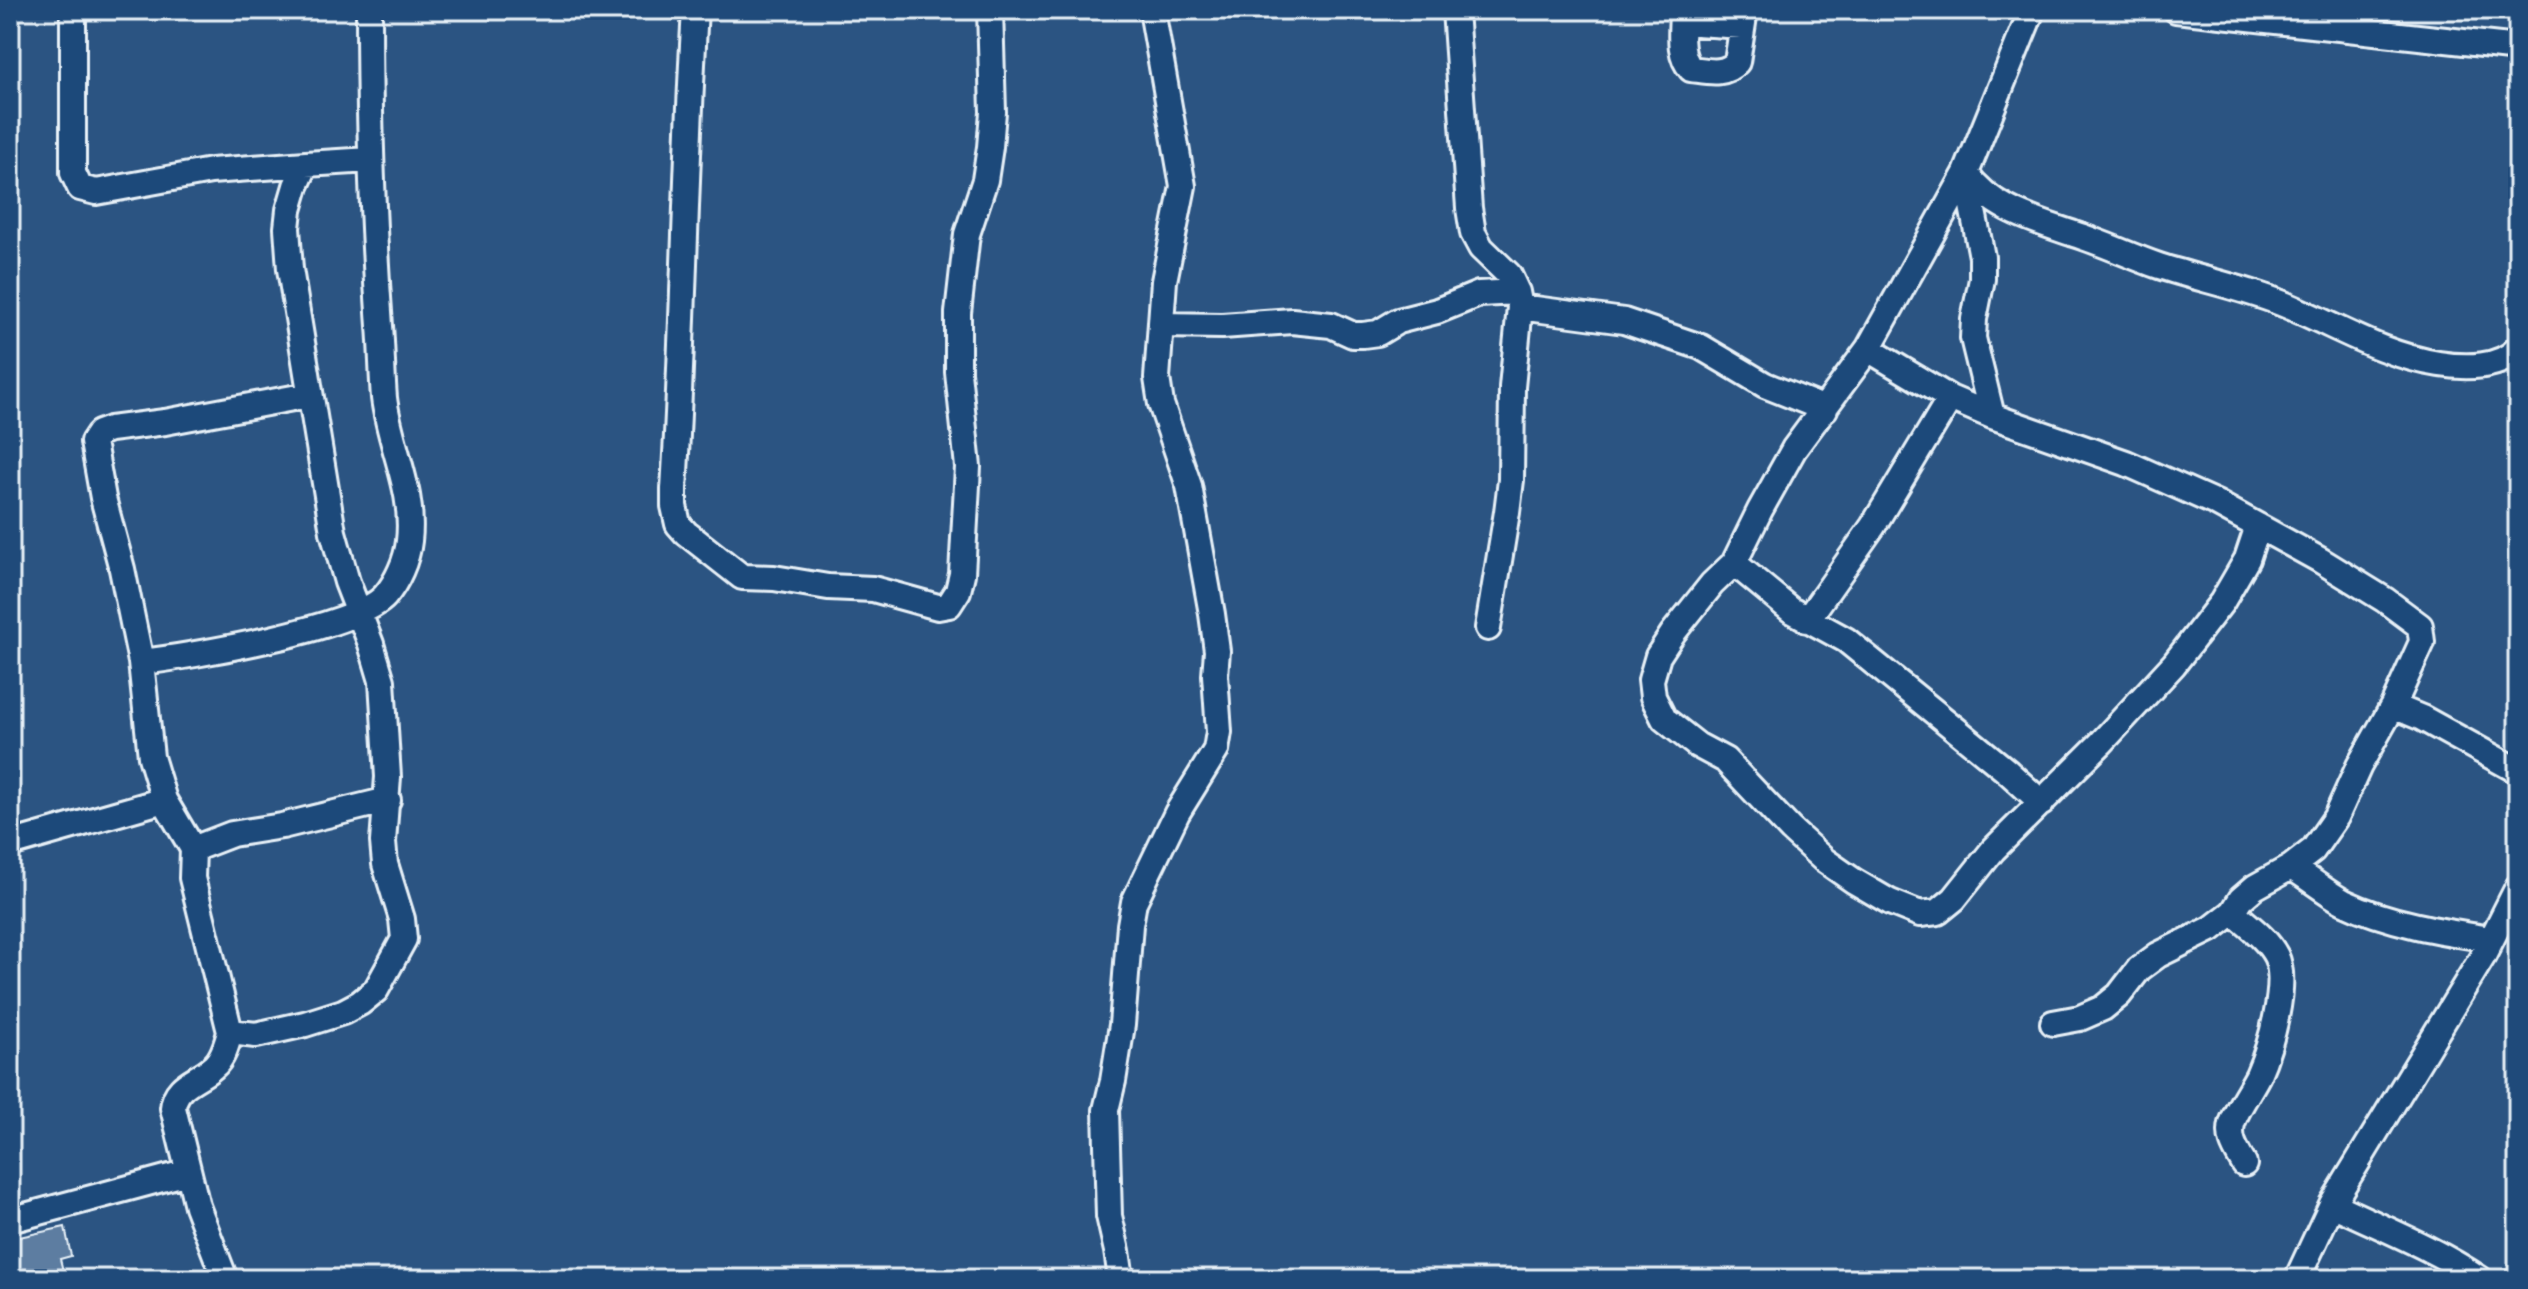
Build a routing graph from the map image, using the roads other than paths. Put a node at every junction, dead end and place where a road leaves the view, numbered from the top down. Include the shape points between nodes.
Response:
1 (73, 10) edge
2 (369, 10) edge
3 (695, 10) edge
4 (990, 10) edge
5 (1152, 10) edge
6 (1455, 10) edge
7 (2032, 10) edge
8 (2176, 10) edge
9 (1682, 16) edge
10 (1744, 18) edge
11 (2347, 20) edge
12 (2518, 48) edge
13 (370, 160) junction
14 (306, 164) junction
15 (1966, 173) junction
16 (1519, 299) junction
17 (1161, 325) junction
18 (2518, 348) edge
19 (1868, 349) junction
20 (309, 395) junction
21 (1950, 398) junction
22 (1825, 409) junction
23 (1992, 416) junction
24 (2258, 526) junction
25 (1734, 563) junction
26 (359, 614) junction
27 (1807, 620) junction
28 (1488, 628) dead end
29 (141, 662) junction
30 (2393, 706) junction
31 (2518, 771) edge
32 (164, 800) junction
33 (388, 800) junction
34 (2042, 803) junction
35 (10, 844) edge
36 (193, 849) junction
37 (2291, 867) junction
38 (2518, 887) edge
39 (2233, 912) junction
40 (2491, 939) junction
41 (2053, 1023) dead end
42 (230, 1032) junction
43 (2244, 1164) dead end
44 (188, 1172) junction
45 (2332, 1204) junction
46 (10, 1220) edge
47 (225, 1279) edge
48 (1121, 1279) edge
49 (2297, 1279) edge
50 (2480, 1279) edge

1 - 14 street via 73,173 80,188 96,192 211,171
2 - 13 street
3 - 4 street via 674,489 678,524 742,577 873,589 938,607 949,605 962,574 968,467 958,313 967,234 990,147
5 - 17 street via 1183,186
6 - 16 street via 1473,233 1509,275
7 - 15 street
8 - 11 street
9 - 10 street
9 - 10 street via 1685,64 1723,72 1737,62
11 - 12 street
13 - 14 street
13 - 26 street via 384,398 406,482 409,542 401,570 384,598
14 - 20 street via 287,228
15 - 18 street via 1976,188 2029,220 2160,267 2246,290 2396,354 2469,366 2492,363
15 - 19 street
15 - 23 street via 1982,257 1973,338
16 - 17 street via 1479,294 1363,335 1292,321
16 - 22 street via 1624,321 1688,342 1765,385
16 - 28 street via 1510,491
17 - 48 street via 1157,378 1189,486 1212,614 1219,732 1216,750 1148,867 1132,913 1122,1025 1106,1110 1109,1216
19 - 21 street
19 - 22 street
20 - 26 street via 333,532
20 - 29 street via 110,429 93,442
21 - 23 street
21 - 27 street via 1873,526
22 - 25 street via 1794,449
23 - 24 street via 2126,463
24 - 30 street via 2420,626 2422,642
24 - 34 street via 2247,559 2222,602 2174,664
25 - 27 street
25 - 34 street via 1658,656 1651,680 1653,697 1664,719 1725,760 1824,860 1890,902 1920,914 1938,912
26 - 29 street via 277,637
26 - 33 street via 382,681
27 - 34 street via 1846,640
29 - 32 street via 151,757
30 - 31 street
30 - 37 street via 2322,840
32 - 35 street
32 - 36 street
33 - 36 street via 232,834
33 - 42 street via 385,864 404,939 376,990 343,1012 305,1024 256,1035
36 - 42 street via 192,878
37 - 39 street via 2255,887
37 - 40 street via 2368,913
38 - 40 street
39 - 41 street via 2148,962 2103,1008
39 - 43 street via 2267,942 2280,974 2266,1055 2232,1124 2232,1143
40 - 45 street
42 - 44 street via 215,1066 179,1089 174,1099
44 - 46 street
44 - 47 street
45 - 49 street
45 - 50 street via 2446,1256

